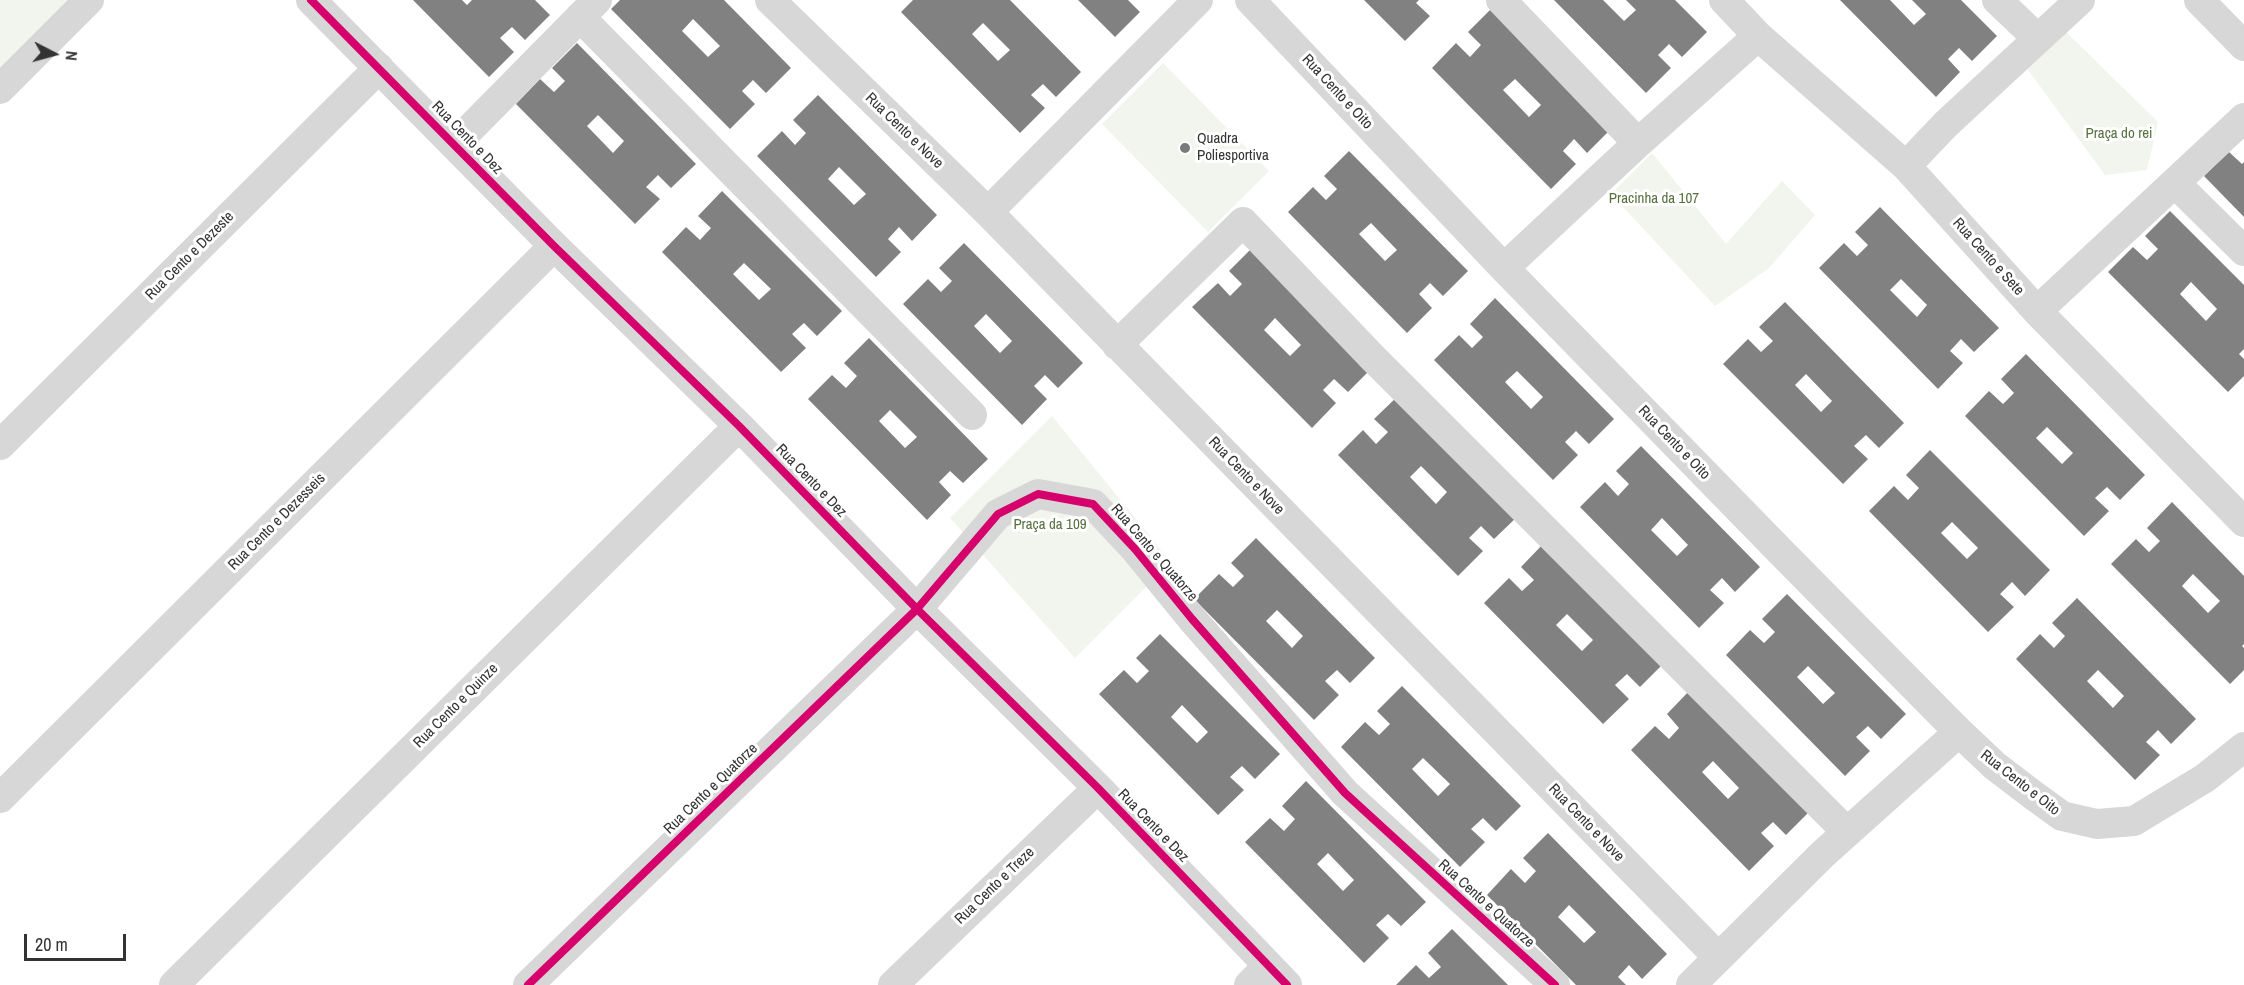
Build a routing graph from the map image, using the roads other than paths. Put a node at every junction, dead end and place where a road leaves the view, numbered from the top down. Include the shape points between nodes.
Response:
1 (89, 0) edge
2 (311, 0) edge
3 (770, 0) edge
4 (1198, 0) edge
5 (1250, 0) edge
6 (1501, 0) edge
7 (1724, 0) edge
8 (1997, 0) edge
9 (2080, 0) edge
10 (2199, 0) edge
11 (588, 9) edge
12 (1758, 36) junction
13 (2038, 39) junction
14 (2244, 46) edge
15 (379, 68) junction
16 (0, 89) edge
17 (2244, 118) edge
18 (1638, 143) junction
19 (455, 144) junction
20 (1906, 166) junction
21 (2175, 183) junction
22 (988, 212) junction
23 (554, 246) junction
24 (2244, 251) edge
25 (1504, 268) junction
26 (2037, 311) junction
27 (1117, 345) junction
28 (972, 415) dead end
29 (739, 426) junction
30 (0, 445) edge
31 (2244, 522) edge
32 (917, 609) junction
33 (1959, 732) junction
34 (2244, 747) edge
35 (1098, 788) junction
36 (0, 798) edge
37 (1847, 832) junction
38 (1718, 957) junction
39 (1268, 979) edge
40 (174, 985) edge
41 (528, 985) edge
42 (893, 985) edge
43 (1555, 985) edge
44 (1691, 985) edge

1 - 16 street
2 - 15 street, Rua Cento e Dez
3 - 22 street, Rua Cento e Nove
4 - 22 street
5 - 25 street, Rua Cento e Oito
6 - 18 street
7 - 12 street, Rua Cento e Sete
8 - 13 street
9 - 13 street
10 - 14 street
11 - 19 street
11 - 28 street
12 - 18 street
12 - 20 street, Rua Cento e Sete
13 - 20 street
15 - 19 street, Rua Cento e Dez
15 - 30 street, Rua Cento e Dezeste
17 - 21 street
18 - 25 street
19 - 23 street, Rua Cento e Dez
20 - 26 street, Rua Cento e Sete
21 - 24 street
21 - 26 street
22 - 27 street, Rua Cento e Nove
23 - 29 street, Rua Cento e Dez
23 - 36 street, Rua Cento e Dezesseis
25 - 33 street, Rua Cento e Oito
26 - 31 street, Rua Cento e Sete
27 - 37 street via 1243,222 1372,357
27 - 38 street, Rua Cento e Nove
29 - 32 street, Rua Cento e Dez
29 - 40 street, Rua Cento e Quinze
32 - 35 street, Rua Cento e Dez
32 - 41 street, Rua Cento e Quatorze
32 - 43 street, Rua Cento e Quatorze via 998,514 1038,494 1093,504 1345,793
33 - 34 street, Rua Cento e Oito via 1995,766 2062,816 2097,824 2134,821 2205,778
33 - 37 street
35 - 39 street, Rua Cento e Dez
35 - 42 street, Rua Cento e Treze
37 - 38 street
38 - 44 street

